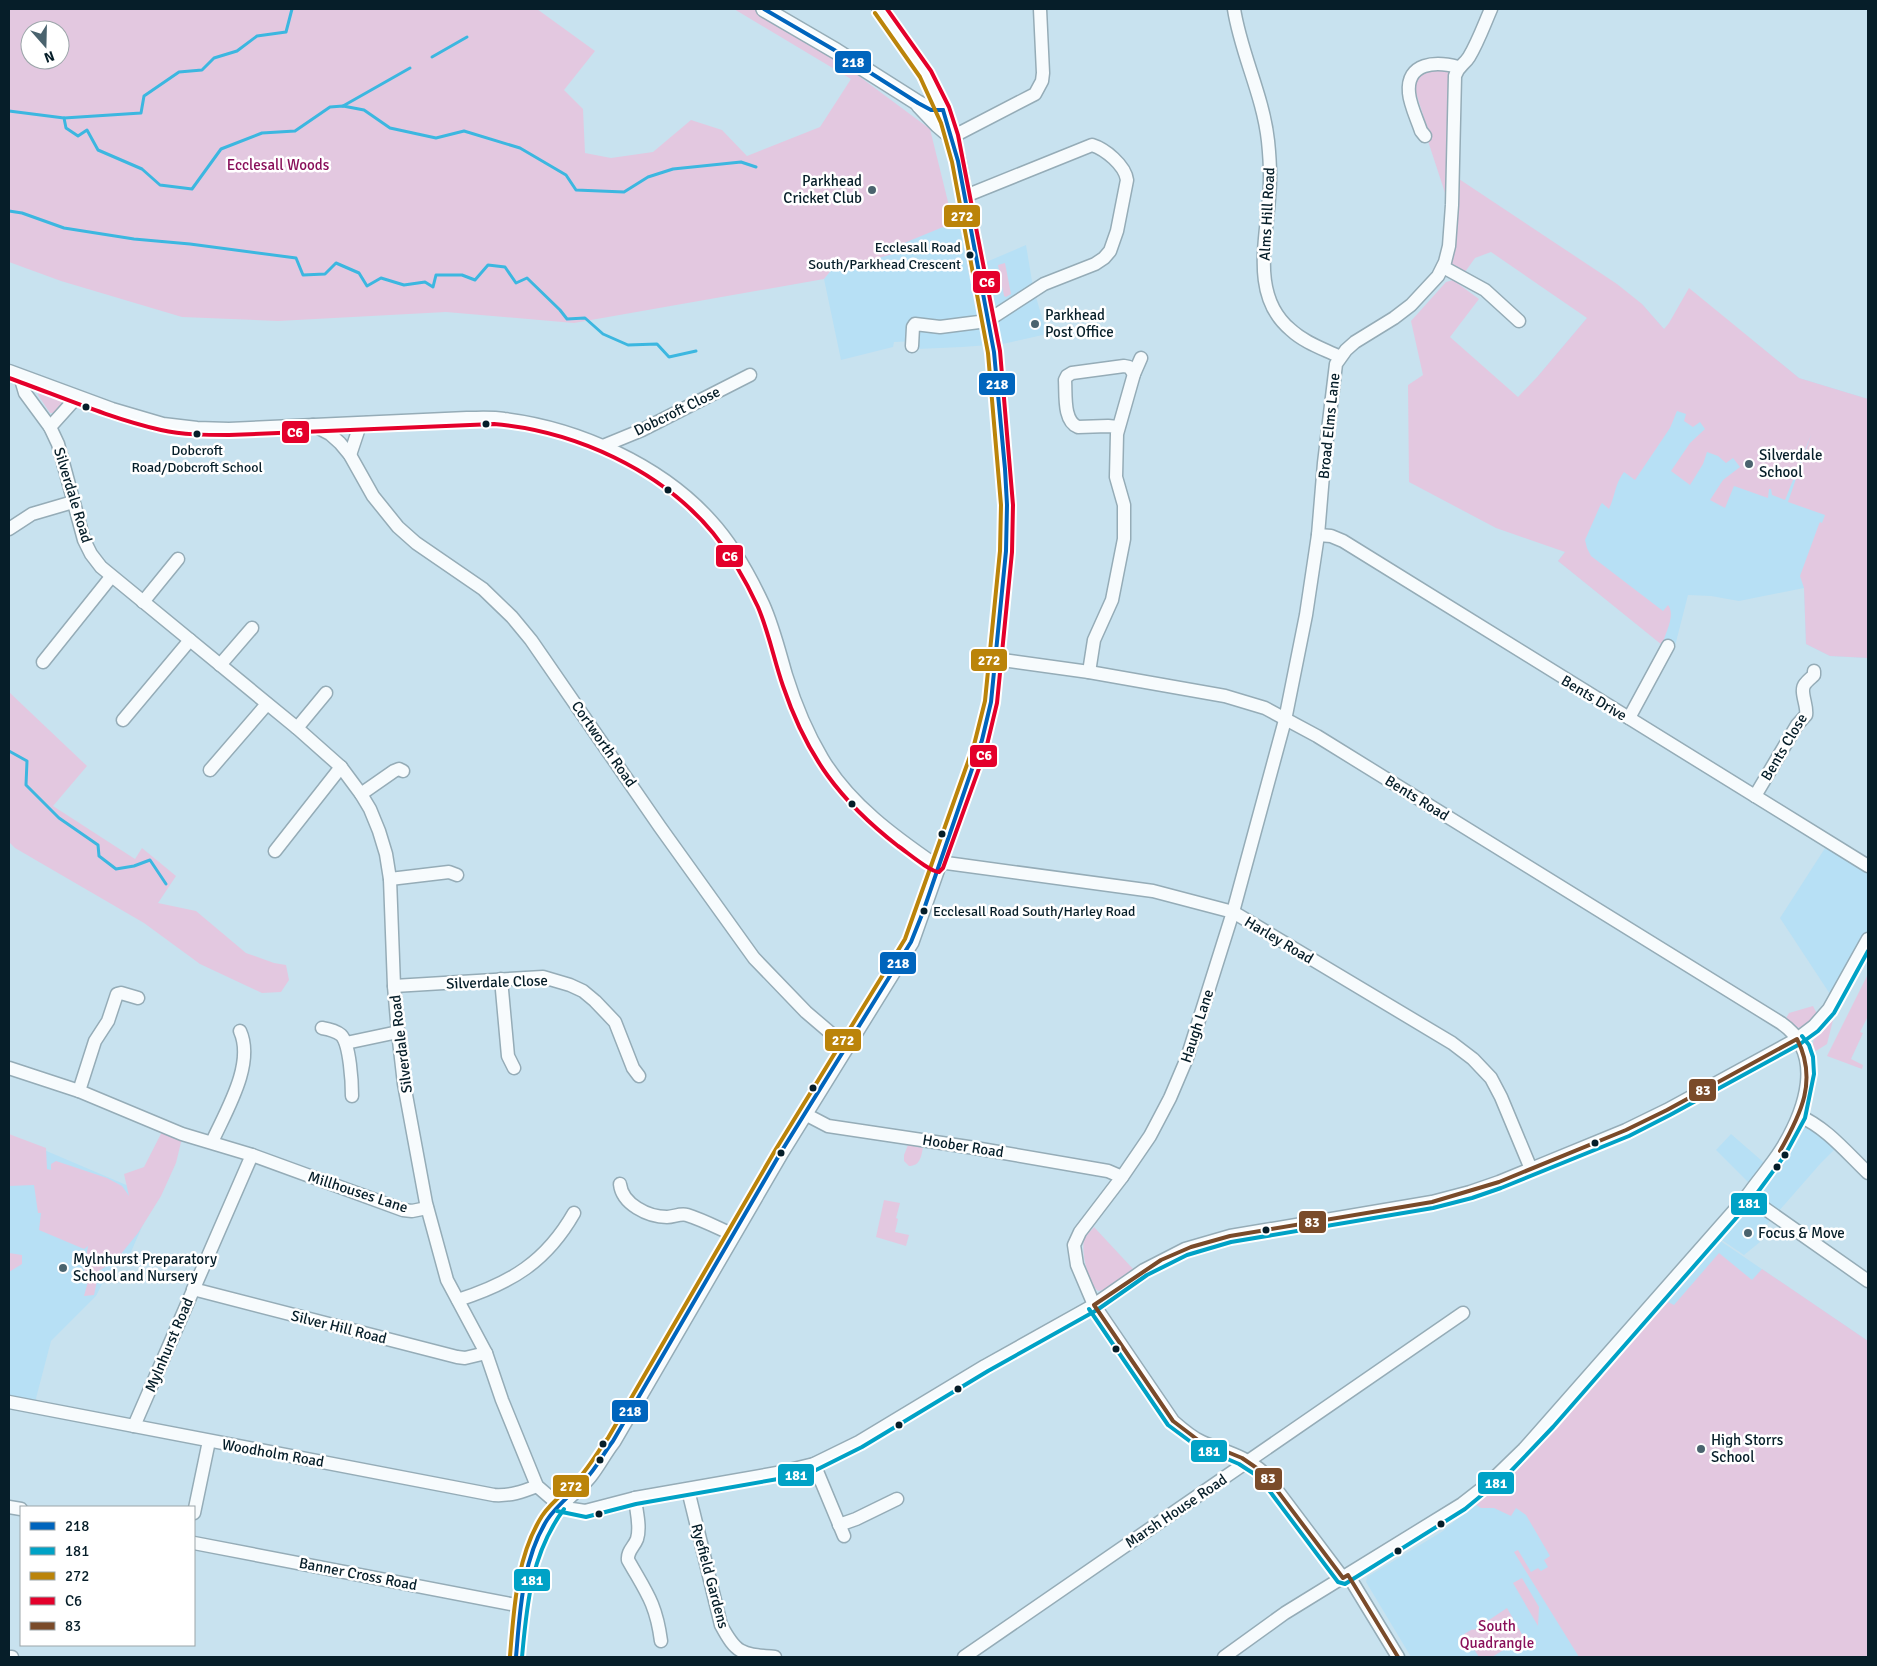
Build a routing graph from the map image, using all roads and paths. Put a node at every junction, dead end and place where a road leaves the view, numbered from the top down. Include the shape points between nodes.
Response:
1 (764, 9) edge
2 (880, 9) edge
3 (1040, 9) edge
4 (1234, 9) edge
5 (1491, 9) edge
6 (1458, 67) junction
7 (925, 74) junction
8 (914, 100) junction
9 (943, 110) junction
10 (1425, 136) dead end
11 (952, 137) junction
12 (963, 197) junction
13 (1443, 267) junction
14 (987, 321) junction
15 (1519, 321) dead end
16 (912, 346) dead end
17 (1340, 357) junction
18 (1141, 358) dead end
19 (15, 373) edge
20 (1134, 374) junction
21 (750, 375) dead end
22 (77, 397) junction
23 (367, 423) junction
24 (313, 425) junction
25 (50, 427) junction
26 (1118, 427) junction
27 (604, 446) junction
28 (350, 455) junction
29 (73, 502) junction
30 (9, 529) edge
31 (1318, 535) junction
32 (178, 559) dead end
33 (111, 576) junction
34 (143, 602) junction
35 (252, 628) dead end
36 (190, 640) junction
37 (1668, 646) dead end
38 (995, 659) junction
39 (43, 662) dead end
40 (220, 665) junction
41 (1814, 671) dead end
42 (1089, 672) junction
43 (326, 693) dead end
44 (267, 704) junction
45 (1629, 718) junction
46 (123, 720) dead end
47 (1285, 720) junction
48 (296, 728) junction
49 (341, 767) junction
50 (210, 770) dead end
51 (404, 771) dead end
52 (361, 794) junction
53 (1755, 796) junction
54 (275, 852) dead end
55 (938, 864) junction
56 (1868, 866) edge
57 (457, 875) dead end
58 (390, 879) junction
59 (1233, 912) junction
60 (1868, 939) edge
61 (501, 979) junction
62 (394, 986) junction
63 (138, 998) dead end
64 (322, 1028) dead end
65 (240, 1031) dead end
66 (398, 1032) junction
67 (1798, 1039) junction
68 (346, 1043) junction
69 (847, 1047) junction
70 (9, 1068) edge
71 (514, 1068) dead end
72 (639, 1076) dead end
73 (79, 1092) junction
74 (352, 1096) dead end
75 (804, 1114) junction
76 (1799, 1116) junction
77 (212, 1142) junction
78 (252, 1155) junction
79 (1531, 1169) junction
80 (1868, 1173) edge
81 (1122, 1177) junction
82 (620, 1184) dead end
83 (1747, 1196) junction
84 (428, 1208) junction
85 (574, 1213) dead end
86 (734, 1235) junction
87 (1868, 1281) edge
88 (193, 1289) junction
89 (458, 1300) junction
90 (1094, 1305) junction
91 (1463, 1313) dead end
92 (486, 1352) junction
93 (9, 1402) edge
94 (134, 1426) junction
95 (209, 1441) junction
96 (1250, 1461) junction
97 (814, 1464) junction
98 (537, 1486) junction
99 (688, 1490) junction
100 (634, 1498) junction
101 (898, 1499) dead end
102 (559, 1505) junction
103 (195, 1508) edge
104 (195, 1543) edge
105 (1345, 1576) junction
106 (521, 1606) junction
107 (661, 1641) dead end
108 (739, 1655) edge
109 (516, 1657) edge
110 (775, 1657) edge
111 (964, 1657) edge
112 (1224, 1657) edge
113 (1398, 1657) edge

1 - 8 main road
2 - 7 main road
3 - 11 street via 1043,73 1036,94
4 - 17 street, Alms Hill Road via 1263,109 1268,141 1270,186 1264,283 1270,300 1289,329 1302,340
5 - 6 street via 1477,43 1467,60
6 - 10 street via 1445,63 1424,65 1409,84 1409,94
6 - 13 street, Broad Elms Lane via 1454,89 1449,246
7 - 8 main road via 924,89
7 - 9 main road
8 - 9 main road via 931,110
8 - 11 main road
9 - 11 main road
11 - 12 main road
12 - 14 main road
12 - 14 street via 1092,145 1103,150 1119,165 1127,180 1117,230 1104,258 1044,284
13 - 15 street via 1485,290
13 - 17 street, Broad Elms Lane via 1428,289 1411,305 1355,342
14 - 16 street via 940,327 915,324
14 - 38 main road via 994,352 1007,505 1006,551
17 - 31 street, Broad Elms Lane via 1334,374
18 - 20 street
19 - 22 street
19 - 25 street, Silverdale Road
20 - 26 street
20 - 26 street via 1124,366 1072,374 1065,380 1068,414 1073,425
21 - 27 street, Dobcroft Close
22 - 24 street via 163,424 229,429
22 - 25 street
23 - 24 street
23 - 27 street via 503,418 569,433
23 - 28 street via 359,428
24 - 28 street, Cortworth Road via 330,434
25 - 29 street, Silverdale Road via 58,444
26 - 42 street via 1116,477 1124,505 1125,530 1112,600 1094,640
27 - 55 street via 651,472 681,494 710,519 732,546 764,605 798,710 823,760 856,802 890,832
28 - 69 street, Cortworth Road via 372,496 398,527 482,588 532,640 754,958 800,1006
29 - 30 street via 32,514
29 - 33 street, Silverdale Road via 84,540 101,567
31 - 45 street, Bents Drive via 1343,541
31 - 47 street, Broad Elms Lane via 1313,578
32 - 34 street
33 - 34 street, Silverdale Road
33 - 39 street
34 - 36 street, Silverdale Road
35 - 40 street
36 - 40 street, Silverdale Road
36 - 46 street
37 - 45 street
38 - 42 street, Bents Road
38 - 55 main road via 991,702 980,747
40 - 44 street, Silverdale Road
41 - 53 street, Bents Close via 1803,689 1806,715
42 - 47 street, Bents Road via 1225,696 1265,708
43 - 48 street
44 - 48 street, Silverdale Road
44 - 50 street
45 - 53 street, Bents Drive
47 - 59 street, Haugh Lane
47 - 67 street, Bents Road via 1317,736 1781,1023
48 - 49 street, Silverdale Road
49 - 52 street, Silverdale Road
49 - 54 street
51 - 52 street via 394,771
52 - 58 street, Silverdale Road via 379,831
53 - 56 street, Bents Drive
55 - 59 street, Harley Road via 1153,891
55 - 69 main road via 910,942
57 - 58 street via 449,872
58 - 62 street, Silverdale Road
59 - 79 street, Harley Road via 1452,1043 1473,1059 1491,1078
59 - 81 street, Haugh Lane via 1187,1058 1160,1117
60 - 67 street via 1829,1009
61 - 62 street, Silverdale Close
61 - 71 street via 508,1056
61 - 72 street, Silverdale Close via 543,977 583,991 615,1022
62 - 66 street, Silverdale Road
63 - 73 street via 121,993 115,998 108,1021 95,1041
64 - 68 street via 341,1035
65 - 77 street via 244,1040 243,1070
66 - 68 street
66 - 84 street, Silverdale Road via 404,1084
67 - 76 street via 1807,1059 1808,1074
67 - 79 street via 1626,1130
68 - 74 street
69 - 75 main road
70 - 73 street, Millhouses Lane
73 - 77 street, Millhouses Lane via 182,1134
75 - 81 street, Hoober Road via 828,1126 1080,1166
75 - 86 main road
76 - 80 street via 1823,1130
76 - 83 street via 1780,1151
77 - 78 street, Millhouses Lane
78 - 84 street, Millhouses Lane via 403,1210
78 - 88 street, Mylnhurst Road
79 - 90 street via 1470,1192 1432,1202 1205,1242 1165,1258
81 - 90 street, Haugh Lane via 1080,1232 1074,1245 1077,1265
82 - 86 street via 621,1192 632,1205 656,1216 684,1214
83 - 87 street
83 - 105 street via 1506,1467 1462,1504
84 - 89 street, Millhouses Lane via 447,1280
85 - 89 street via 555,1242 526,1268 496,1287
86 - 102 main road via 613,1441 590,1475
88 - 92 street, Silver Hill Road via 457,1357
88 - 94 street, Mylnhurst Road
89 - 92 street, Millhouses Lane
90 - 96 street via 1173,1421 1200,1441
90 - 97 street via 859,1442
91 - 96 street, Marsh House Road
92 - 98 street, Millhouses Lane
93 - 94 street, Woodholm Road
94 - 95 street, Woodholm Road
95 - 98 street, Woodholm Road via 494,1495 516,1494
95 - 103 street
96 - 105 street via 1264,1473
96 - 111 street, Marsh House Road
97 - 99 street
97 - 101 street via 842,1530 856,1519
98 - 102 street, Millhouses Lane
99 - 100 street
99 - 108 street, Ryefield Gardens via 721,1625
100 - 102 street via 585,1511
100 - 107 street via 637,1538 627,1555 658,1619
102 - 106 main road via 540,1532
104 - 106 street, Banner Cross Road
105 - 112 street
105 - 113 street
106 - 109 main road
108 - 110 street, Ryefield Gardens

